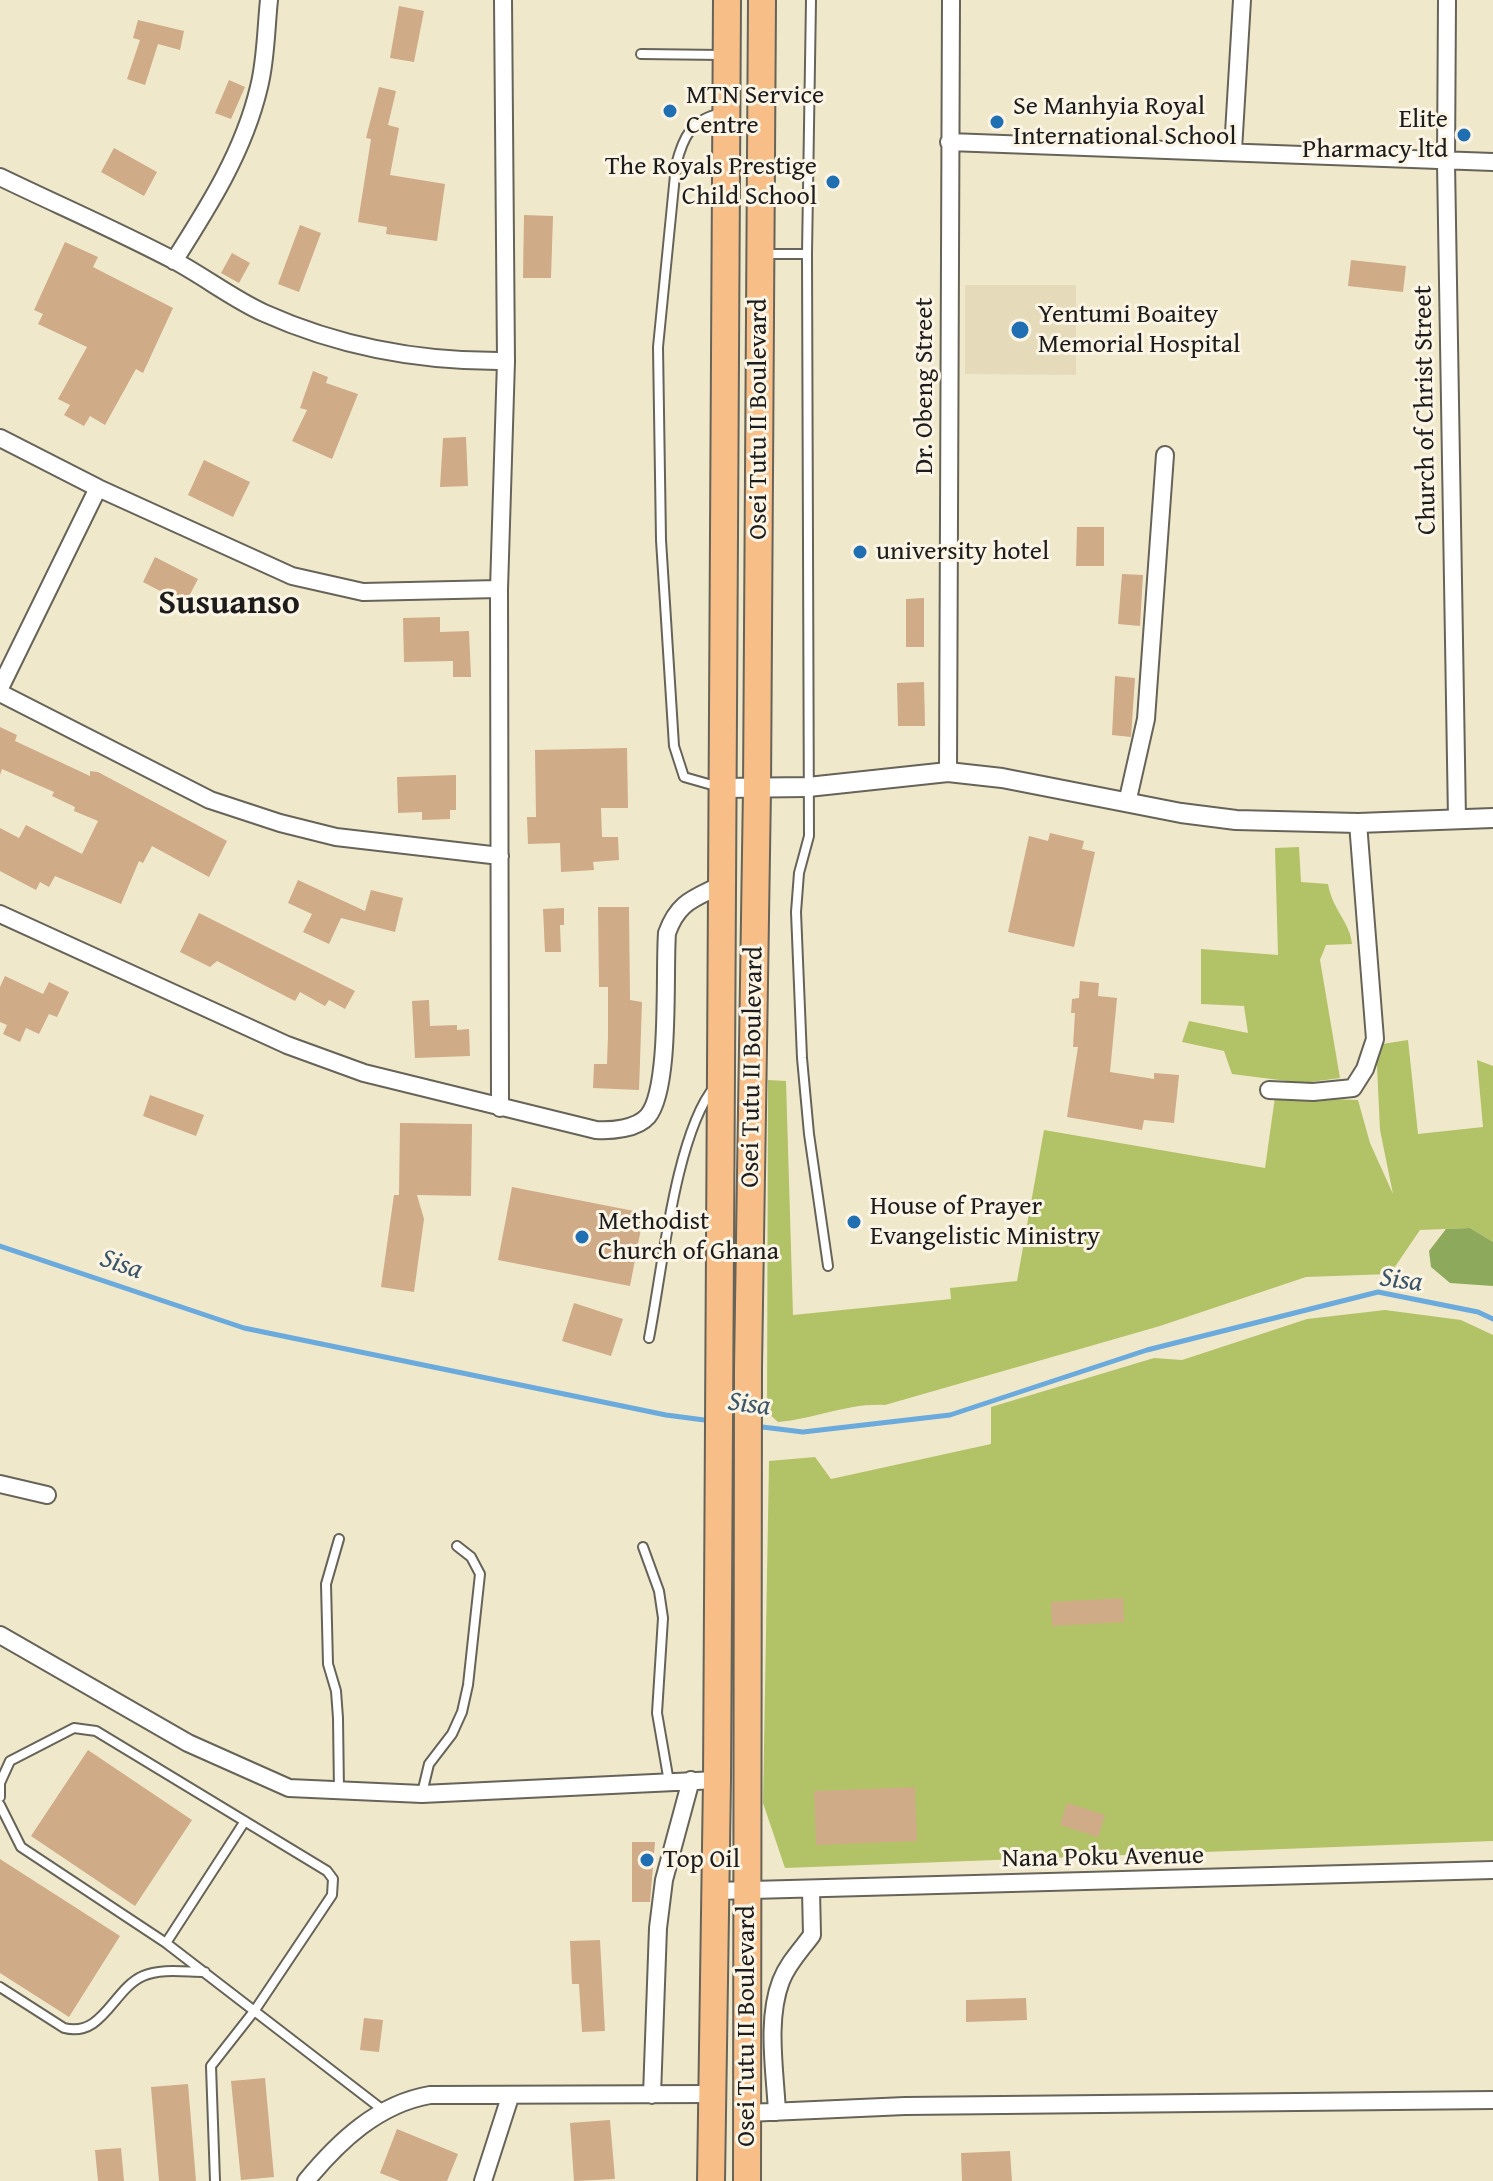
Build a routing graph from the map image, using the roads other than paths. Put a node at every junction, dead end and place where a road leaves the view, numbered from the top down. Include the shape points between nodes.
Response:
1 (269, 0) edge
2 (503, 0) edge
3 (727, 0) edge
4 (762, 0) edge
5 (811, 0) edge
6 (951, 0) edge
7 (1242, 0) edge
8 (1447, 0) edge
9 (641, 54) dead end
10 (727, 55) junction
11 (726, 112) junction
12 (949, 142) junction
13 (1233, 150) junction
14 (1493, 162) edge
15 (1446, 163) junction
16 (0, 177) edge
17 (807, 254) junction
18 (760, 255) junction
19 (174, 261) junction
20 (506, 361) junction
21 (0, 438) edge
22 (1165, 455) dead end
23 (98, 488) junction
24 (499, 589) junction
25 (0, 691) edge
26 (948, 772) junction
27 (808, 787) junction
28 (722, 788) junction
29 (757, 789) junction
30 (1127, 803) junction
31 (1493, 818) edge
32 (1457, 819) junction
33 (1358, 823) junction
34 (500, 856) junction
35 (721, 885) junction
36 (0, 914) edge
37 (720, 1079) junction
38 (1269, 1090) dead end
39 (500, 1108) junction
40 (828, 1266) dead end
41 (649, 1338) dead end
42 (0, 1484) edge
43 (47, 1495) dead end
44 (339, 1539) dead end
45 (457, 1546) dead end
46 (643, 1547) dead end
47 (0, 1635) edge
48 (704, 1780) junction
49 (669, 1782) junction
50 (0, 1783) edge
51 (339, 1793) junction
52 (422, 1794) junction
53 (0, 1797) edge
54 (0, 1805) edge
55 (245, 1821) junction
56 (1493, 1870) edge
57 (748, 1890) junction
58 (811, 1890) junction
59 (715, 1891) junction
60 (166, 1943) junction
61 (206, 1972) junction
62 (0, 1987) edge
63 (255, 2010) junction
64 (711, 2094) junction
65 (652, 2095) junction
66 (510, 2097) junction
67 (1493, 2100) edge
68 (383, 2110) junction
69 (777, 2112) junction
70 (747, 2113) junction
71 (215, 2181) edge
72 (306, 2181) edge
73 (483, 2181) edge
74 (711, 2181) edge
75 (747, 2181) edge

1 - 19 street via 260,86 243,136 222,185
2 - 20 street
3 - 10 highway, Osei Tutu II Boulevard
4 - 18 highway, Osei Tutu II Boulevard
5 - 17 lane
6 - 12 street, Dr. Obeng Street
7 - 13 street
8 - 15 street, Church of Christ Street
9 - 10 lane
10 - 11 highway, Osei Tutu II Boulevard
11 - 28 highway, Osei Tutu II Boulevard
11 - 28 lane via 698,122 683,139 658,347 661,540 674,746 684,777
12 - 13 street
12 - 26 street, Dr. Obeng Street
13 - 15 street
14 - 15 street
15 - 32 street, Church of Christ Street
16 - 19 street
17 - 18 lane
17 - 27 lane
18 - 29 highway, Osei Tutu II Boulevard
19 - 20 street via 262,312 332,340 398,355
20 - 24 street
21 - 23 street
22 - 30 street via 1146,719
23 - 24 street via 292,576 363,592
23 - 25 street
24 - 34 street
25 - 34 street via 210,800 252,814 336,837
26 - 27 street
26 - 30 street
27 - 29 street
27 - 40 lane via 809,836 796,912 802,1058
28 - 29 street
28 - 35 highway, Osei Tutu II Boulevard
29 - 57 highway, Osei Tutu II Boulevard via 747,1488
30 - 33 street via 1236,820
31 - 32 street
32 - 33 street
33 - 38 street via 1375,1039 1365,1069 1353,1088
34 - 39 street
35 - 37 highway, Osei Tutu II Boulevard
35 - 39 street via 686,902 667,933 663,1058 657,1100 646,1118 613,1131 596,1130
36 - 39 street via 287,1045 364,1073
37 - 41 lane via 689,1135
37 - 48 highway, Osei Tutu II Boulevard via 717,1492
42 - 43 street
44 - 51 lane via 326,1584
45 - 52 lane via 480,1574 468,1685 452,1734 429,1764
46 - 49 lane via 663,1618 657,1713
47 - 51 street via 231,1764 289,1788
48 - 49 street
48 - 59 highway, Osei Tutu II Boulevard
48 - 65 street via 664,1880
49 - 52 street
50 - 53 lane
50 - 55 lane via 10,1761 74,1728 96,1731
51 - 52 street
54 - 60 lane via 21,1847
55 - 60 lane
55 - 63 lane via 333,1879 332,1895
56 - 58 street, Nana Poku Avenue
57 - 58 street, Nana Poku Avenue
57 - 59 street, Nana Poku Avenue
57 - 70 highway, Osei Tutu II Boulevard
58 - 69 street via 812,1935 780,1984 774,2019
59 - 64 highway, Osei Tutu II Boulevard
60 - 61 lane
61 - 62 lane via 159,1971 140,1977 90,2028 74,2031
61 - 63 lane
63 - 68 lane
63 - 71 lane via 211,2066
64 - 65 street
64 - 74 highway, Osei Tutu II Boulevard
65 - 66 street
66 - 68 street via 430,2095
66 - 73 street
67 - 69 street
68 - 72 street via 329,2153
69 - 70 street
70 - 75 highway, Osei Tutu II Boulevard

